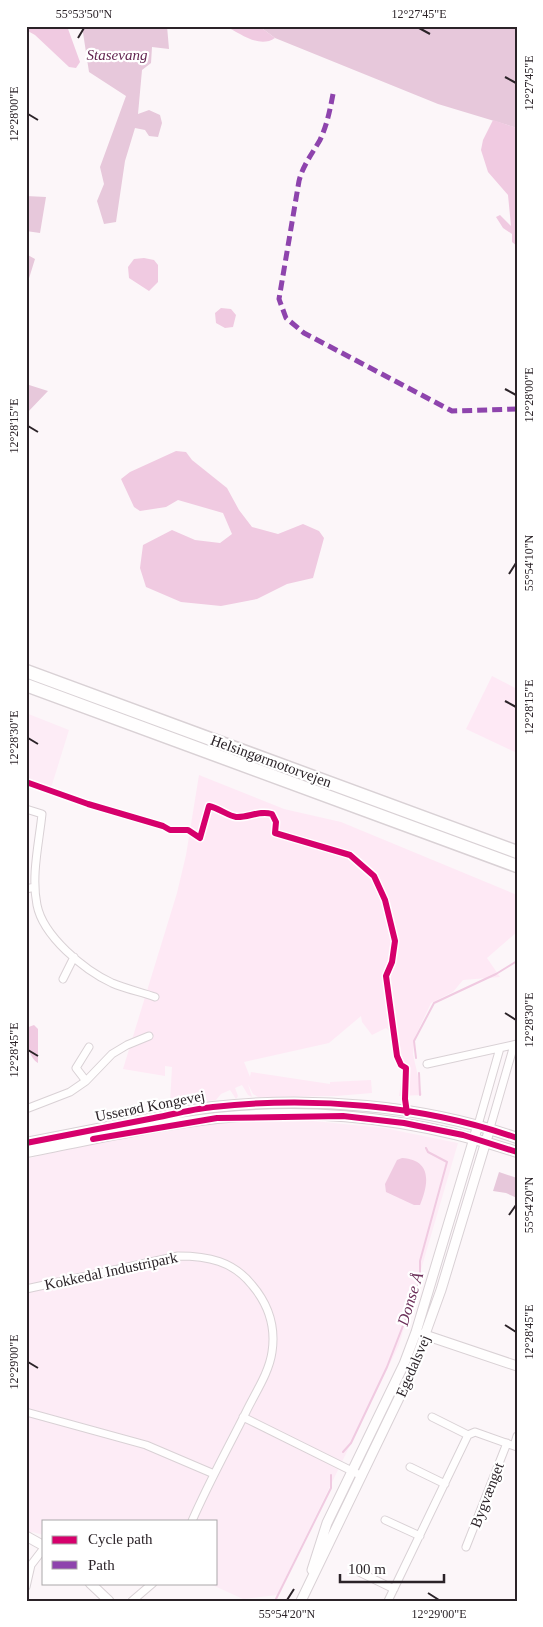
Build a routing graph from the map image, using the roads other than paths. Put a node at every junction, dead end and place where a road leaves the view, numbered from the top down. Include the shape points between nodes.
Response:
1 (26, 671) edge
2 (26, 685) edge
3 (26, 808) edge
4 (427, 819) junction
5 (517, 843) edge
6 (465, 847) junction
7 (517, 852) edge
8 (517, 866) edge
9 (517, 873) edge
10 (35, 887) junction
11 (26, 890) edge
12 (74, 957) junction
13 (63, 979) dead end
14 (155, 997) dead end
15 (149, 1036) dead end
16 (515, 1045) edge
17 (89, 1047) dead end
18 (500, 1048) junction
19 (428, 1064) dead end
20 (86, 1081) junction
21 (26, 1109) edge
22 (478, 1125) junction
23 (490, 1128) junction
24 (474, 1138) junction
25 (517, 1138) edge
26 (486, 1142) junction
27 (26, 1143) edge
28 (26, 1152) edge
29 (517, 1152) edge
30 (26, 1289) edge
31 (416, 1332) junction
32 (426, 1336) junction
33 (517, 1366) edge
34 (26, 1412) edge
35 (243, 1417) junction
36 (432, 1417) dead end
37 (468, 1436) junction
38 (517, 1436) edge
39 (512, 1445) edge
40 (410, 1467) dead end
41 (352, 1471) junction
42 (214, 1474) junction
43 (362, 1476) junction
44 (445, 1484) junction
45 (192, 1520) edge
46 (385, 1520) dead end
47 (26, 1536) edge
48 (420, 1536) junction
49 (329, 1545) junction
50 (42, 1546) edge
51 (466, 1547) dead end
52 (42, 1550) edge
53 (359, 1572) dead end
54 (91, 1584) edge
55 (152, 1584) edge
56 (26, 1587) edge
57 (394, 1589) junction
58 (303, 1596) edge
59 (109, 1601) edge
60 (132, 1601) edge
61 (388, 1601) edge

1 - 4 highway, Helsingørmotorvejen
2 - 6 highway, Helsingørmotorvejen
3 - 10 street via 42,814
4 - 5 highway via 476,829
4 - 7 highway, Helsingørmotorvejen
6 - 8 highway, Helsingørmotorvejen
6 - 9 highway
10 - 11 street
10 - 12 street via 37,906 44,924
12 - 13 street
12 - 14 street via 112,983
15 - 20 street via 112,1054
16 - 18 street
16 - 23 street
17 - 20 street via 76,1068
18 - 19 street
18 - 22 street
20 - 21 street via 54,1100
22 - 23 main road, Usserød Kongevej
22 - 24 street, Egedalsvej
22 - 27 main road, Usserød Kongevej via 363,1106 317,1102 247,1104 211,1107
23 - 25 main road, Usserød Kongevej
23 - 26 street, Egedalsvej
24 - 26 main road, Usserød Kongevej
24 - 28 main road, Usserød Kongevej via 404,1123 343,1116 256,1115 217,1118
24 - 31 street, Egedalsvej
26 - 29 main road, Usserød Kongevej
26 - 32 street, Egedalsvej
30 - 35 street, Kokkedal Industripark via 178,1256 215,1260 234,1267 246,1277 264,1302 273,1327 270,1362
31 - 32 street
31 - 41 street, Egedalsvej
32 - 33 street
32 - 43 street, Egedalsvej
34 - 42 street via 146,1445
35 - 41 street
35 - 42 street, Kokkedal Industripark
36 - 37 street, Bygvænget
37 - 39 street, Bygvænget via 475,1432
37 - 44 street
38 - 39 street, Bygvænget
39 - 51 street, Bygvænget
40 - 44 street
41 - 43 street
41 - 49 street via 355,1479
41 - 58 street, Egedalsvej via 327,1523
42 - 45 street, Kokkedal Industripark
43 - 49 street, Egedalsvej
44 - 48 street
46 - 48 street
47 - 50 street
48 - 57 street
49 - 58 street, Egedalsvej
52 - 56 street via 31,1566
53 - 57 street
54 - 59 street
55 - 60 street
57 - 61 street

